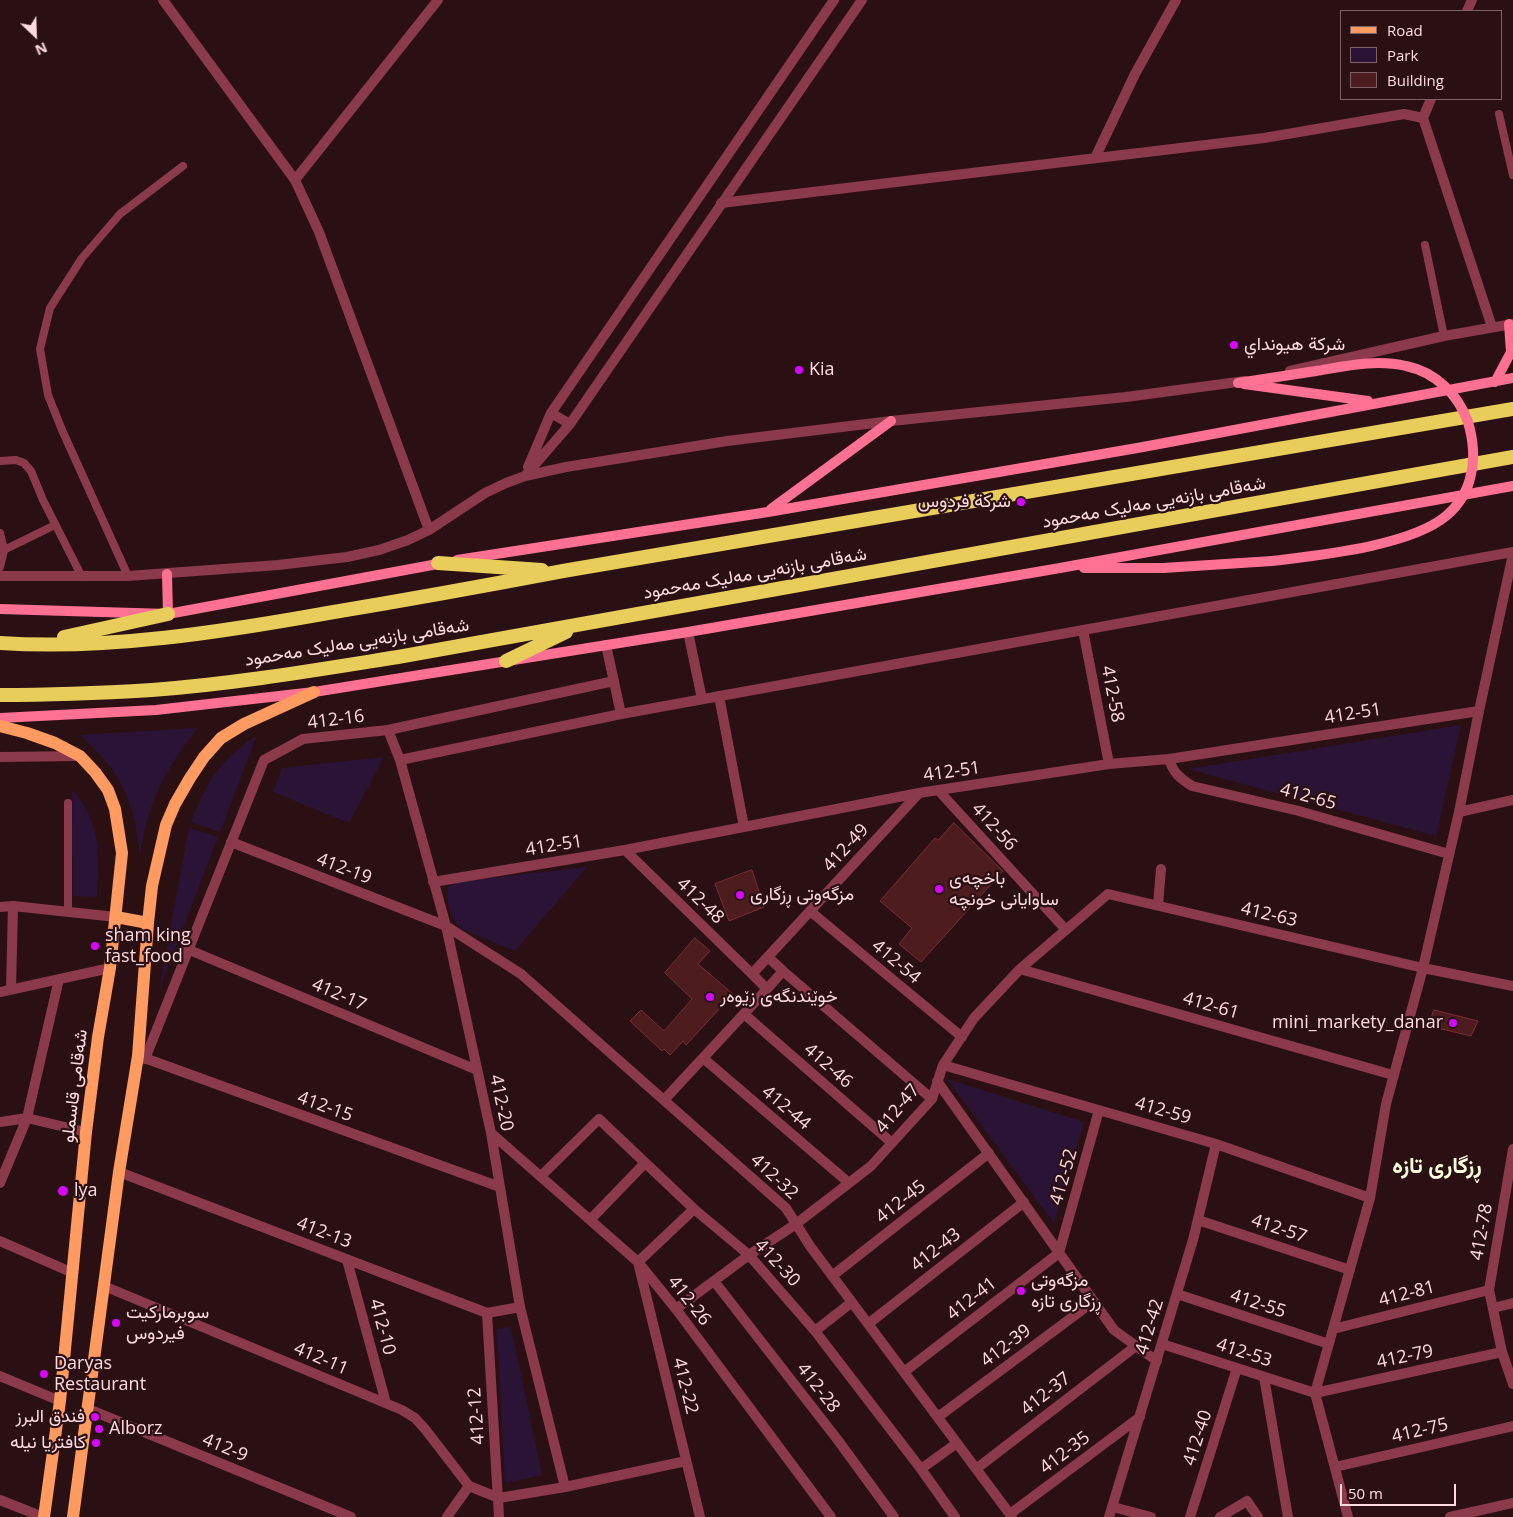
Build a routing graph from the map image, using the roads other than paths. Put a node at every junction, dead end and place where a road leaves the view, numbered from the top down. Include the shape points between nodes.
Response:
1 (163, 0) edge
2 (438, 0) edge
3 (834, 0) edge
4 (862, 0) edge
5 (1176, 0) edge
6 (1431, 100) edge
7 (1499, 114) dead end
8 (1423, 118) junction
9 (1095, 158) junction
10 (182, 166) dead end
11 (1513, 176) edge
12 (295, 180) junction
13 (721, 203) junction
14 (1425, 244) dead end
15 (1511, 324) edge
16 (1492, 327) junction
17 (1444, 336) junction
18 (1512, 353) edge
19 (1513, 378) edge
20 (1495, 382) junction
21 (1238, 383) junction
22 (1377, 402) junction
23 (1513, 409) edge
24 (551, 413) junction
25 (891, 421) junction
26 (570, 424) junction
27 (1513, 457) edge
28 (0, 461) edge
29 (525, 476) junction
30 (1513, 486) edge
31 (768, 512) junction
32 (55, 525) junction
33 (429, 530) junction
34 (0, 533) edge
35 (4, 550) junction
36 (1513, 553) edge
37 (438, 563) junction
38 (0, 567) edge
39 (1060, 568) junction
40 (563, 571) junction
41 (166, 574) junction
42 (0, 576) edge
43 (128, 576) junction
44 (82, 577) junction
45 (0, 609) edge
46 (168, 614) junction
47 (584, 624) junction
48 (1083, 630) junction
49 (688, 632) junction
50 (0, 644) edge
51 (28, 645) junction
52 (606, 645) junction
53 (506, 661) junction
54 (614, 681) junction
55 (314, 692) junction
56 (0, 695) edge
57 (719, 696) junction
58 (702, 699) junction
59 (1479, 711) junction
60 (621, 714) junction
61 (0, 718) edge
62 (0, 726) edge
63 (388, 730) junction
64 (80, 756) junction
65 (0, 757) edge
66 (1169, 759) junction
67 (400, 760) junction
68 (1109, 764) junction
69 (940, 791) junction
70 (919, 793) junction
71 (1513, 800) edge
72 (68, 803) dead end
73 (1459, 812) junction
74 (744, 827) junction
75 (231, 842) junction
76 (625, 850) junction
77 (1450, 854) junction
78 (1161, 870) dead end
79 (433, 882) junction
80 (1108, 894) joint
81 (1158, 905) junction
82 (0, 906) edge
83 (13, 906) junction
84 (68, 912) junction
85 (810, 912) junction
86 (116, 917) junction
87 (148, 923) junction
88 (446, 926) junction
89 (1066, 930) junction
90 (187, 949) junction
91 (768, 957) junction
92 (110, 968) junction
93 (1423, 968) junction
94 (1020, 969) junction
95 (783, 971) junction
96 (752, 974) junction
97 (59, 979) junction
98 (1513, 986) edge
99 (11, 989) junction
100 (767, 989) junction
101 (0, 992) edge
102 (744, 1014) junction
103 (962, 1037) junction
104 (141, 1057) junction
105 (702, 1058) junction
106 (943, 1065) junction
107 (478, 1070) junction
108 (1394, 1075) junction
109 (937, 1081) junction
110 (932, 1099) junction
111 (664, 1100) junction
112 (1099, 1110) junction
113 (27, 1118) junction
114 (0, 1122) edge
115 (86, 1132) junction
116 (491, 1133) junction
117 (892, 1143) junction
118 (1216, 1144) junction
119 (1513, 1149) edge
120 (989, 1153) junction
121 (645, 1163) junction
122 (3, 1167) edge
123 (119, 1172) junction
124 (541, 1176) junction
125 (0, 1183) edge
126 (849, 1183) junction
127 (500, 1188) junction
128 (1370, 1198) junction
129 (1024, 1202) junction
130 (694, 1210) junction
131 (590, 1220) junction
132 (1198, 1220) junction
133 (796, 1224) junction
134 (0, 1241) edge
135 (1059, 1252) junction
136 (749, 1255) junction
137 (347, 1260) junction
138 (638, 1262) junction
139 (1350, 1270) junction
140 (73, 1273) junction
141 (832, 1276) junction
142 (714, 1281) junction
143 (104, 1286) junction
144 (1489, 1290) junction
145 (1177, 1294) junction
146 (1094, 1301) junction
147 (852, 1302) junction
148 (1513, 1304) edge
149 (520, 1307) junction
150 (1493, 1308) junction
151 (676, 1309) junction
152 (487, 1313) junction
153 (868, 1324) junction
154 (1333, 1329) junction
155 (815, 1331) junction
156 (1162, 1344) junction
157 (1329, 1344) junction
158 (1136, 1346) junction
159 (1502, 1352) junction
160 (1157, 1361) junction
161 (1237, 1368) junction
162 (904, 1372) junction
163 (0, 1376) edge
164 (1264, 1377) junction
165 (1513, 1384) edge
166 (1315, 1393) junction
167 (60, 1401) junction
168 (386, 1403) junction
169 (88, 1409) junction
170 (938, 1417) junction
171 (1140, 1417) junction
172 (1513, 1426) edge
173 (957, 1444) junction
174 (686, 1460) junction
175 (1334, 1467) junction
176 (921, 1469) junction
177 (976, 1469) junction
178 (469, 1486) junction
179 (565, 1486) junction
180 (498, 1498) junction
181 (0, 1500) edge
182 (1513, 1504) edge
183 (1111, 1512) edge
184 (826, 1514) edge
185 (1011, 1516) edge
186 (43, 1517) edge
187 (73, 1517) edge
188 (350, 1517) edge
189 (447, 1517) edge
190 (500, 1517) edge
191 (700, 1517) edge
192 (894, 1517) edge
193 (955, 1517) edge
194 (1150, 1517) edge
195 (1190, 1517) edge
196 (1220, 1517) edge
197 (1258, 1517) edge
198 (1288, 1517) edge
199 (1348, 1517) edge
200 (1450, 1517) edge

1 - 12 street
2 - 12 street
3 - 24 street
4 - 13 street
5 - 9 street via 1135,74
6 - 8 street
7 - 11 lane
8 - 9 street via 1404,114 1264,138
8 - 16 street
9 - 13 street
10 - 43 lane via 120,214 82,258 50,308 40,349 48,395
12 - 33 street via 319,232
13 - 26 street
14 - 17 lane
15 - 16 street
15 - 18 main road
16 - 17 street
17 - 21 street
18 - 20 main road
19 - 20 main road
20 - 22 main road
21 - 22 main road
21 - 25 street
21 - 39 main road, bridge via 1362,364 1408,366 1428,374 1446,387 1464,412 1472,439 1472,469 1467,489 1452,511 1432,526 1362,547 1272,561 1163,568
22 - 31 main road via 1143,447
23 - 40 highway, شەقامی بازنەیی مەلیک مەحمود
24 - 26 street
24 - 29 street
25 - 29 street via 727,442
25 - 31 main road
26 - 29 street
27 - 47 highway, شەقامی بازنەیی مەلیک مەحمود
28 - 32 lane via 24,463
29 - 33 street via 485,493
30 - 39 main road
31 - 37 main road
32 - 35 lane
32 - 44 lane
33 - 41 street via 379,550 347,557
34 - 35 lane
35 - 38 lane
36 - 48 street
36 - 59 street
37 - 40 highway
37 - 46 main road
39 - 49 main road
40 - 51 highway, شەقامی بازنەیی مەلیک مەحمود via 220,631
41 - 43 street
41 - 46 main road
42 - 44 street
43 - 44 street
45 - 46 main road
46 - 51 highway
47 - 53 highway
47 - 56 highway, شەقامی بازنەیی مەلیک مەحمود via 224,682 153,690
48 - 57 street
48 - 68 street, 412-58
49 - 52 main road
49 - 58 street
50 - 51 highway, شەقامی بازنەیی مەلیک مەحمود
52 - 53 main road
52 - 54 street
53 - 55 main road
54 - 60 street
54 - 63 street, 412-16
55 - 61 main road via 156,710
55 - 87 main road via 244,724 221,738 204,757 166,825 152,886
57 - 58 street
57 - 74 street
58 - 60 street
59 - 66 street, 412-51
59 - 73 street
60 - 67 street
62 - 64 main road, شەقامی قاسملو via 55,743
63 - 67 street, 412-20
63 - 75 street, 412-16 via 303,739 264,760
64 - 65 street
64 - 86 main road, شەقامی قاسملو via 108,790 116,809 122,853
66 - 68 street, 412-51
66 - 77 street, 412-65 via 1178,777 1192,786 1299,811
67 - 79 street, 412-20
68 - 69 street, 412-51
69 - 70 street, 412-51
69 - 89 street, 412-56
70 - 74 street, 412-51
70 - 85 street, 412-49
71 - 73 street
72 - 84 lane
73 - 77 street
74 - 76 street, 412-51
75 - 88 street, 412-19
75 - 90 street, 412-16
76 - 79 street, 412-51
76 - 96 street, 412-48
77 - 93 street
78 - 81 street
79 - 88 street, 412-20
80 - 81 street, 412-63
80 - 89 street, 412-47
81 - 93 street, 412-63
82 - 83 street
83 - 84 street
83 - 99 street
84 - 86 street
85 - 91 street, 412-49
85 - 103 street, 412-54
86 - 87 main road
86 - 92 main road, شەقامی قاسملو
87 - 104 main road
88 - 107 street, 412-20
88 - 111 street, 412-32 via 521,974
89 - 94 street, 412-47
90 - 104 street, 412-16
90 - 107 street, 412-17
91 - 95 street
91 - 96 street, 412-49
92 - 97 street
92 - 115 main road, شەقامی قاسملو
93 - 98 street, 412-63
93 - 108 street
94 - 103 street, 412-47 via 974,1018
94 - 108 street, 412-61
95 - 100 street
95 - 110 street
96 - 100 street
97 - 99 street
97 - 113 street
99 - 101 street
100 - 102 street
102 - 105 street
102 - 117 street, 412-46
103 - 106 street, 412-47
104 - 123 main road
104 - 127 street, 412-15
105 - 111 street
105 - 126 street, 412-44
106 - 109 street, 412-47
106 - 112 street, 412-59
107 - 116 street, 412-20
108 - 128 street
109 - 110 street, 412-47
109 - 120 street
110 - 117 street, 412-47
111 - 133 street, 412-32 via 786,1208
112 - 118 street, 412-59
112 - 135 street, 412-52
113 - 114 street
113 - 115 street
113 - 122 street
115 - 140 main road, شەقامی قاسملو
116 - 124 street, 412-26
116 - 127 street, 412-20
117 - 126 street, 412-47
118 - 128 street, 412-59
118 - 132 street, 412-42
119 - 144 street, 412-78
120 - 129 street
120 - 141 street, 412-45
121 - 124 street, 412-30 via 599,1119
121 - 130 street, 412-30
121 - 131 street
122 - 125 street
123 - 137 street, 412-13
123 - 143 main road
124 - 131 street, 412-26
126 - 133 street, 412-47
127 - 149 street, 412-20
128 - 139 street
129 - 135 street
129 - 153 street, 412-43
130 - 136 street, 412-30
130 - 138 street
131 - 138 street, 412-26
132 - 139 street, 412-57
132 - 145 street, 412-42
133 - 136 street, 412-47
133 - 141 street, 412-32
134 - 140 street
135 - 146 street
135 - 162 street, 412-41
136 - 142 street, 412-47
136 - 155 street, 412-30
137 - 152 street, 412-13
137 - 168 street, 412-10
138 - 151 street, 412-26
138 - 174 street, 412-22
139 - 154 street
140 - 167 main road, شەقامی قاسملو
141 - 147 street, 412-32
142 - 151 street, 412-47
142 - 192 street, 412-28
143 - 168 street, 412-11
143 - 169 main road
144 - 150 street
144 - 154 street, 412-81
145 - 156 street, 412-42
145 - 157 street, 412-55
146 - 158 street via 1114,1330
146 - 170 street, 412-39
147 - 153 street, 412-32
147 - 155 street
148 - 150 street
149 - 152 street
149 - 179 street, 412-20
150 - 159 street
151 - 184 street, 412-26
152 - 180 street, 412-12
153 - 162 street, 412-32
154 - 157 street
155 - 176 street, 412-30
156 - 160 street, 412-42
156 - 161 street, 412-53
157 - 166 street
158 - 160 street
158 - 177 street, 412-37
159 - 165 street
159 - 166 street, 412-79
160 - 171 street, 412-42
161 - 164 street, 412-53
161 - 195 street, 412-40
162 - 170 street, 412-32
163 - 167 street
164 - 166 street, 412-53
164 - 198 street
166 - 175 street
167 - 186 main road, شەقامی قاسملو
168 - 178 street, 412-11 via 415,1418
169 - 187 main road
169 - 188 street, 412-9
170 - 173 street, 412-32
171 - 183 street, 412-42
171 - 185 street, 412-35
172 - 175 street, 412-75
173 - 176 street
173 - 177 street, 412-32
174 - 179 street
174 - 191 street, 412-22
175 - 199 street
176 - 193 street, 412-30
177 - 185 street, 412-32
178 - 180 street, 412-11
178 - 189 street
179 - 180 street
180 - 190 street, 412-12
181 - 186 street
182 - 200 street
183 - 194 street
196 - 197 street via 1247,1502

